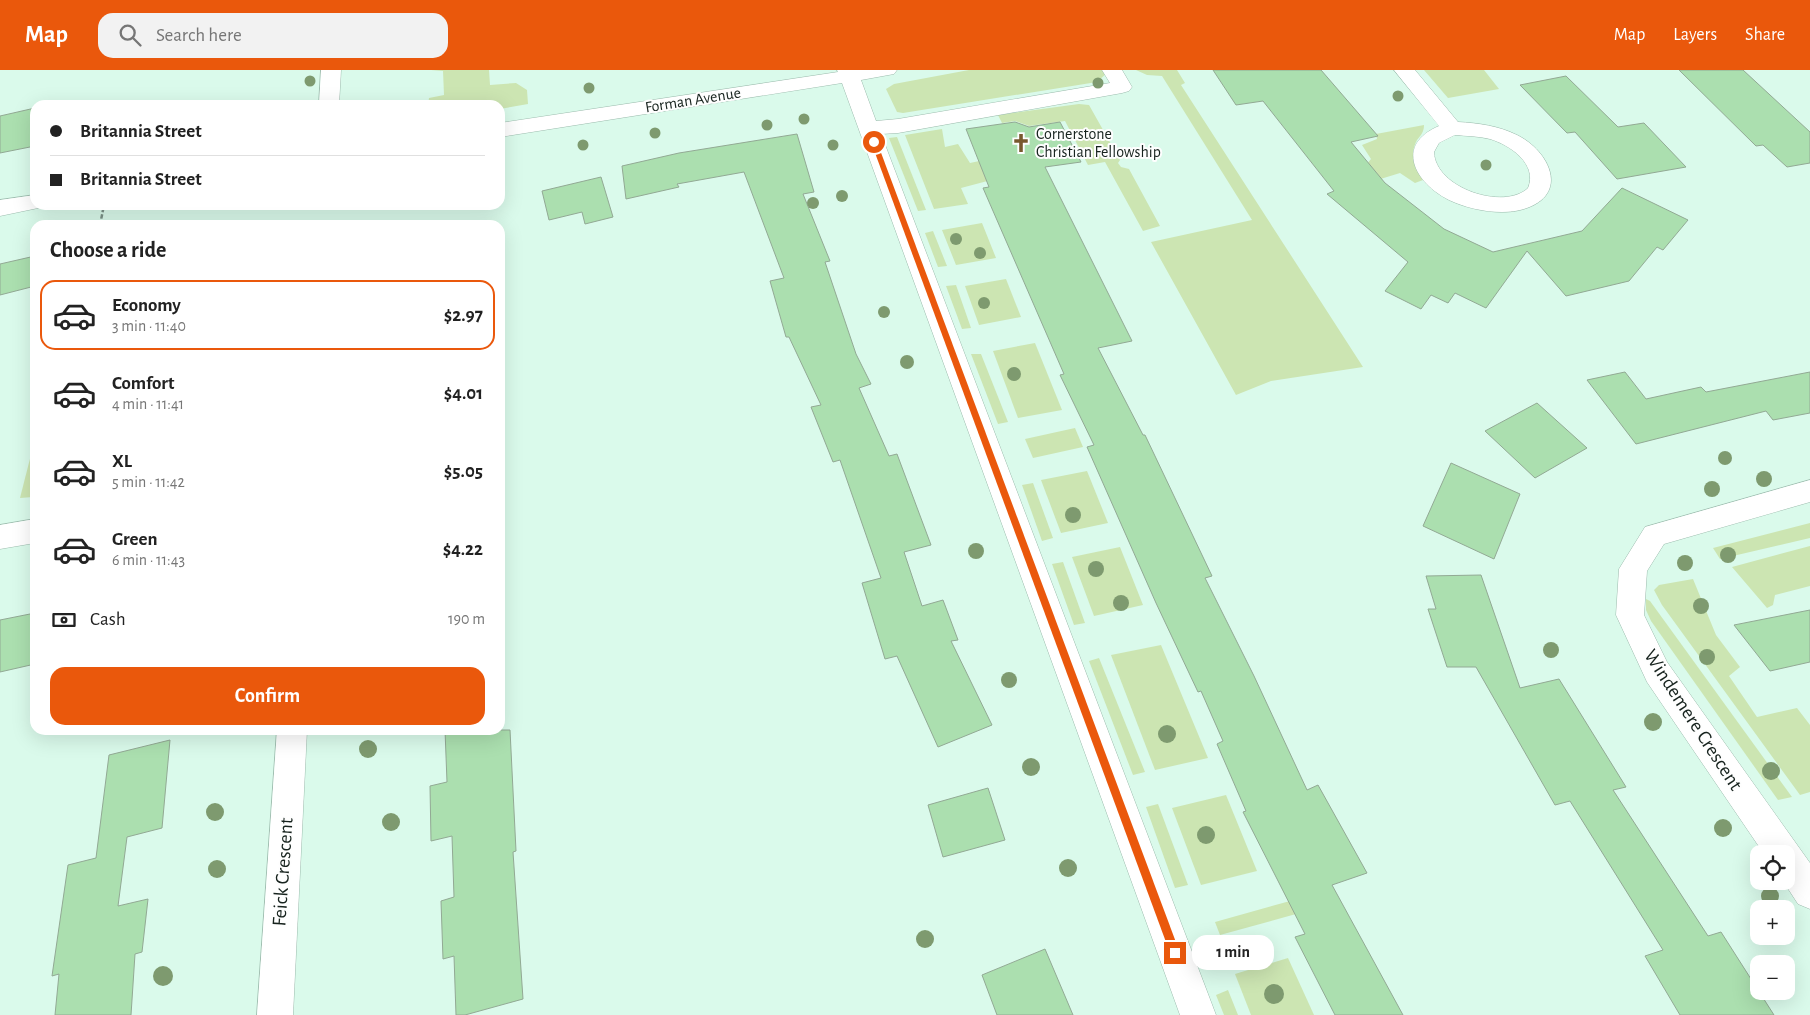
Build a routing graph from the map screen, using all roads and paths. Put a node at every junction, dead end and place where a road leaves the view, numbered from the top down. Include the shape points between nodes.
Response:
1 (330, 70) edge
2 (887, 70) edge
3 (1112, 70) edge
4 (1404, 70) edge
5 (848, 73) edge
6 (329, 100) edge
7 (869, 128) junction
8 (1452, 128) junction
9 (505, 129) edge
10 (30, 203) edge
11 (0, 208) edge
12 (1810, 491) edge
13 (30, 532) edge
14 (0, 538) edge
15 (292, 735) edge
16 (1778, 845) edge
17 (1795, 870) edge
18 (1810, 892) edge
19 (274, 1015) edge
20 (1198, 1015) edge

1 - 6 street
2 - 5 street, Forman Avenue
3 - 7 street via 1122,87 898,126
4 - 8 street
5 - 7 street
5 - 9 street, Forman Avenue
7 - 20 street
8 - 8 street via 1426,144 1423,158 1428,171 1440,184 1459,196 1479,202 1510,204 1527,200 1540,188 1543,176 1538,163 1518,144 1480,130
10 - 11 street
12 - 16 street, Windemere Crescent via 1655,535 1633,568 1630,615 1657,672
13 - 14 street
15 - 19 street, Feick Crescent
17 - 18 street

